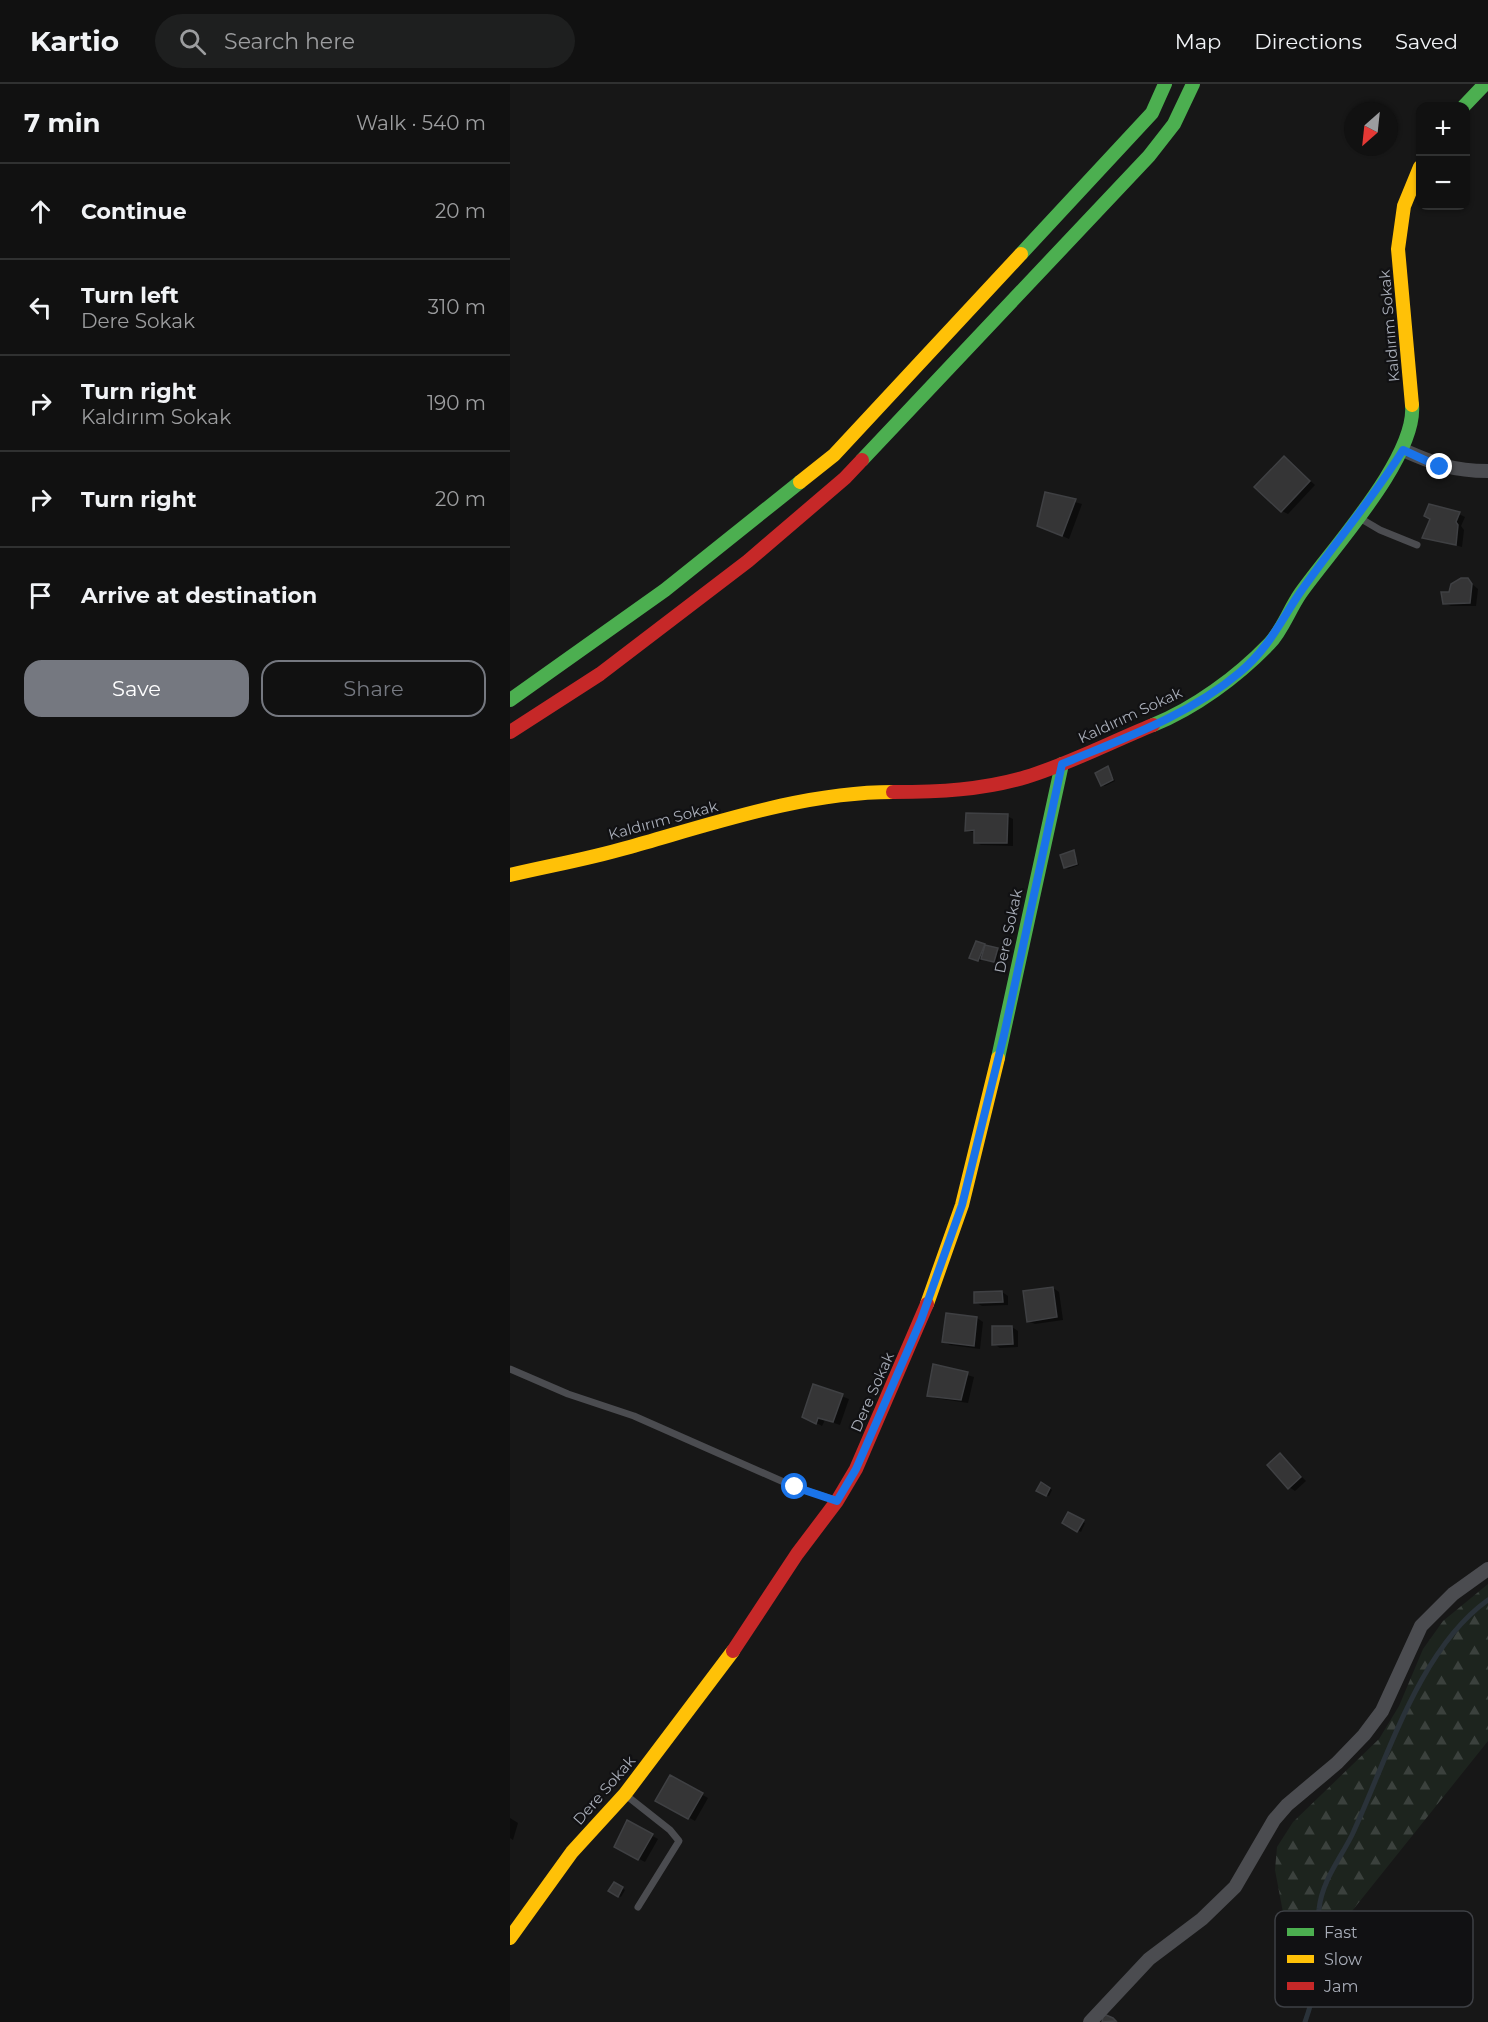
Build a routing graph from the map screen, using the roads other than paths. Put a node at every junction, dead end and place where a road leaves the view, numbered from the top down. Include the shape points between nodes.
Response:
1 (1165, 84) edge
2 (1193, 84) edge
3 (1485, 84) edge
4 (1468, 102) edge
5 (1416, 176) edge
6 (1403, 450) junction
7 (1488, 471) edge
8 (1358, 517) junction
9 (1417, 545) dead end
10 (510, 700) edge
11 (510, 732) edge
12 (1062, 764) junction
13 (510, 875) edge
14 (510, 1369) edge
15 (837, 1501) junction
16 (1488, 1569) edge
17 (625, 1794) junction
18 (638, 1907) dead end
19 (510, 1938) edge
20 (1090, 2022) edge

1 - 10 street via 1152,113 834,455 665,590
2 - 11 street via 1174,124 1149,156 844,478 748,561 618,660
3 - 4 street
5 - 6 street, Kaldırım Sokak via 1404,206 1398,249 1413,412
6 - 7 street via 1440,467
6 - 8 street, Kaldırım Sokak
8 - 9 lane
8 - 12 street, Kaldırım Sokak via 1299,594 1270,642 1238,674 1165,720
12 - 13 street, Kaldırım Sokak via 980,787 879,792 766,810
12 - 15 street, Dere Sokak via 1004,1035 962,1205 917,1329 856,1469
14 - 15 lane
15 - 17 street, Dere Sokak via 734,1650
16 - 20 street via 1453,1594 1421,1626 1382,1711 1337,1763 1274,1820 1235,1887 1202,1919 1149,1959
17 - 18 lane via 679,1842
17 - 19 street, Dere Sokak via 572,1852

